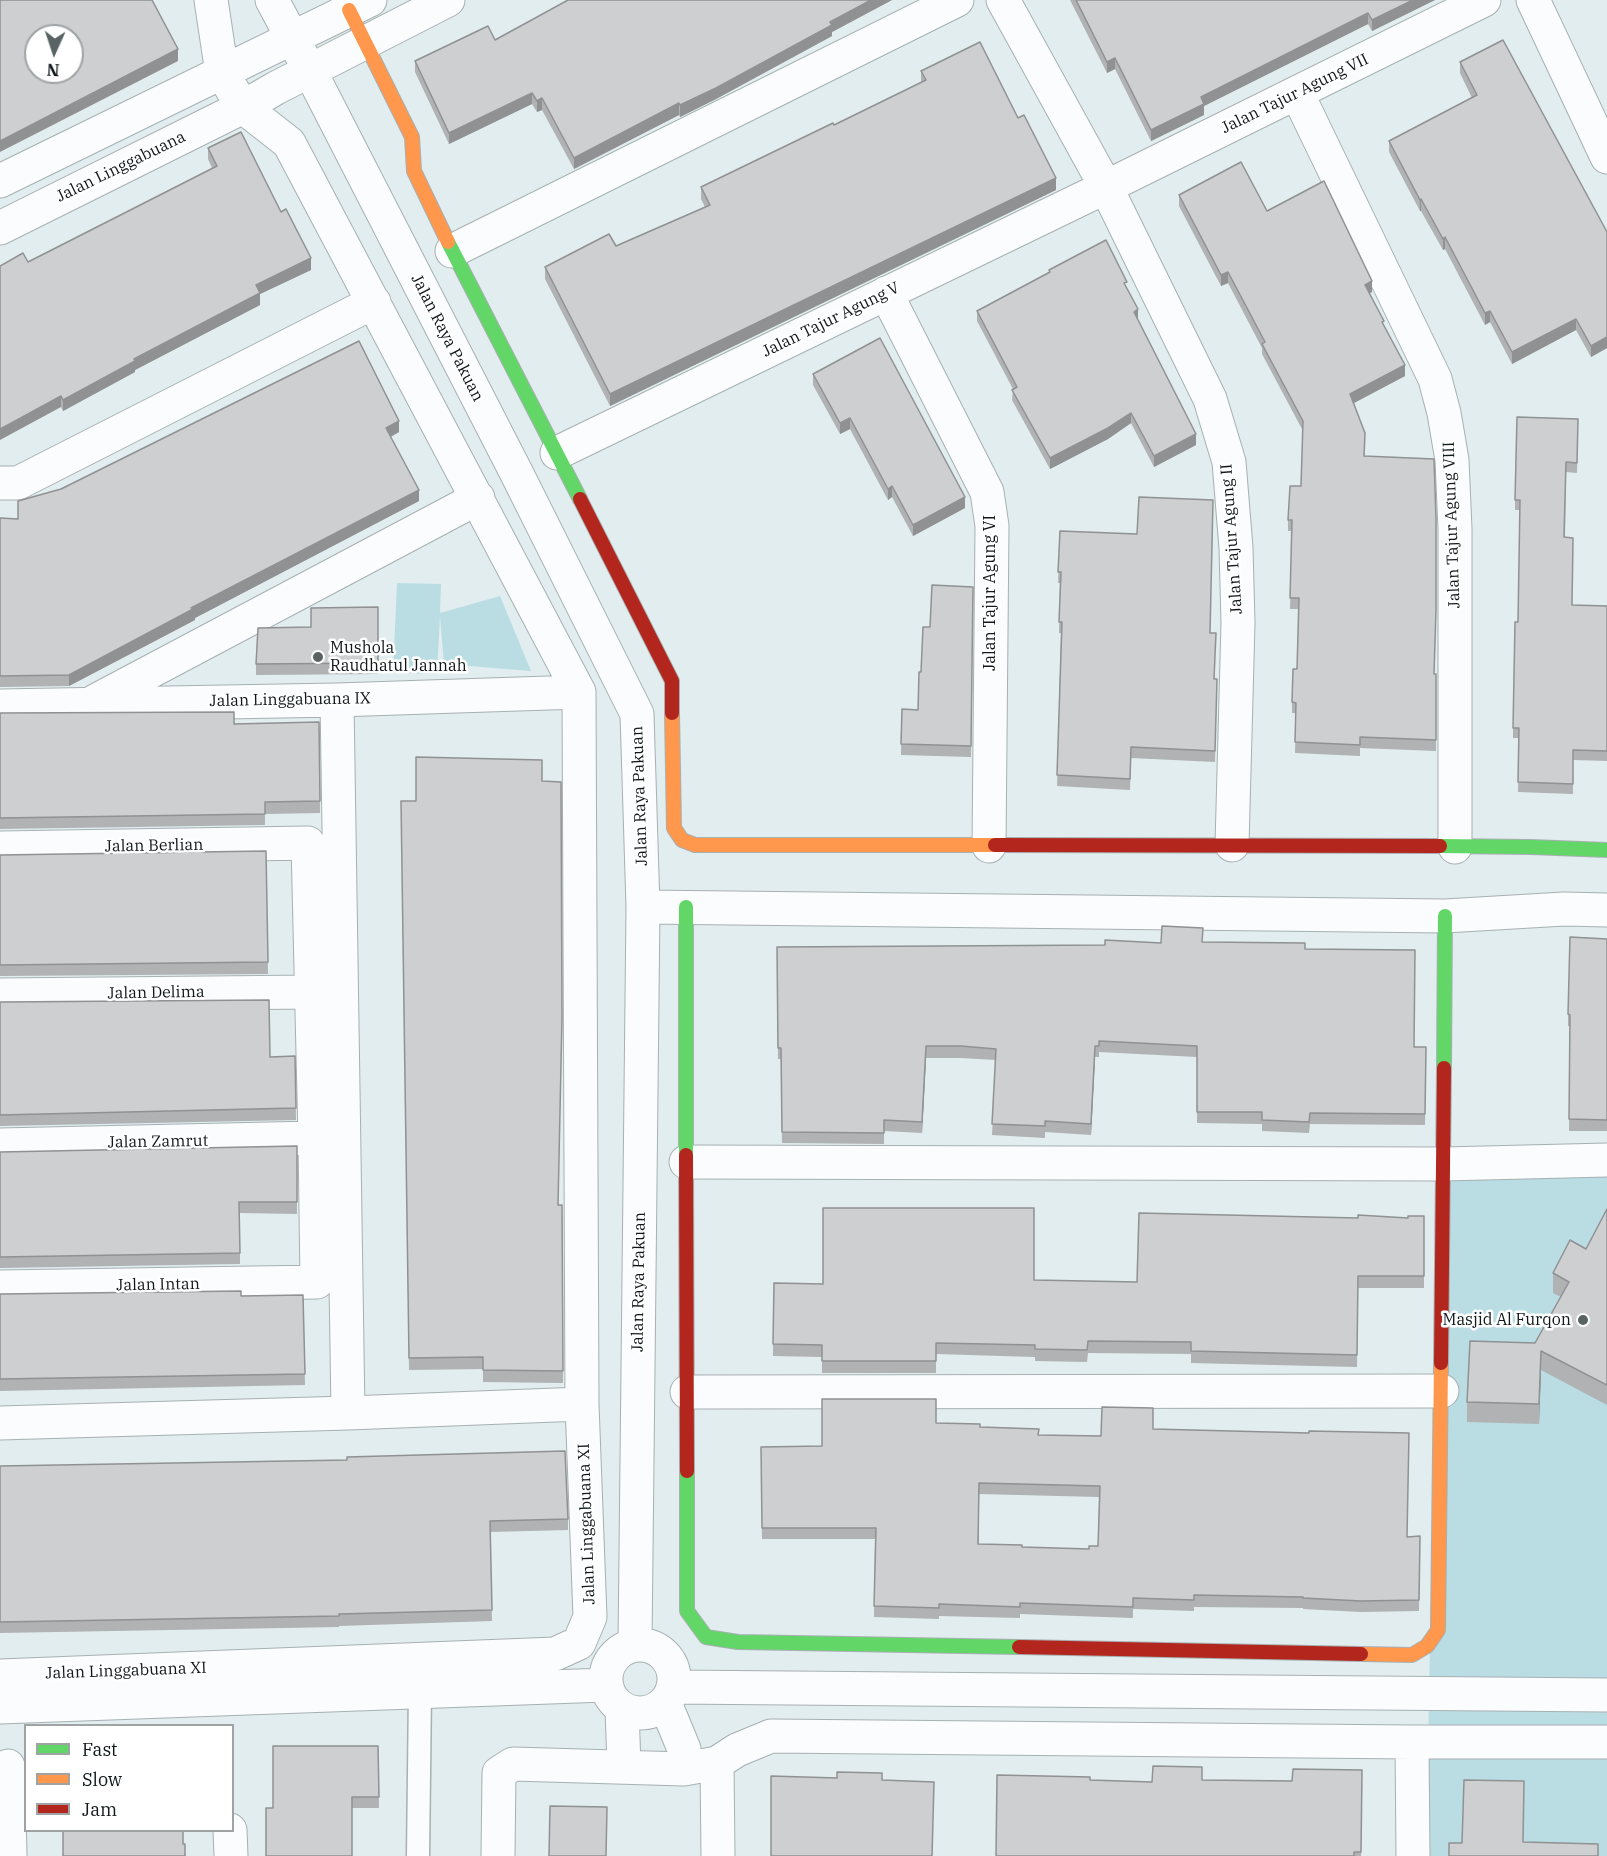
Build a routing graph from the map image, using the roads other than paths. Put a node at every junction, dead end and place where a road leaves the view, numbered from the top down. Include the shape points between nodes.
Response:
1 (211, 0) edge
2 (272, 0) edge
3 (448, 0) edge
4 (957, 0) edge
5 (1003, 0) edge
6 (1484, 0) edge
7 (1533, 0) edge
8 (359, 5) edge
9 (291, 38) junction
10 (366, 42) junction
11 (310, 71) junction
12 (222, 73) junction
13 (1297, 93) junction
14 (243, 107) junction
15 (1607, 157) edge
16 (0, 181) edge
17 (1106, 187) junction
18 (0, 228) edge
19 (452, 251) junction
20 (886, 293) junction
21 (374, 302) junction
22 (557, 453) junction
23 (0, 483) edge
24 (478, 498) junction
25 (579, 692) junction
26 (337, 700) junction
27 (90, 704) junction
28 (0, 706) edge
29 (1233, 845) junction
30 (989, 846) junction
31 (1455, 847) junction
32 (0, 848) edge
33 (1607, 850) edge
34 (643, 907) junction
35 (686, 907) junction
36 (1607, 910) edge
37 (1445, 916) junction
38 (312, 992) junction
39 (0, 994) edge
40 (315, 1138) junction
41 (0, 1145) edge
42 (1607, 1160) edge
43 (686, 1162) junction
44 (1444, 1164) junction
45 (0, 1287) edge
46 (1442, 1391) junction
47 (687, 1392) junction
48 (582, 1404) junction
49 (348, 1413) junction
50 (0, 1423) edge
51 (634, 1645) junction
52 (0, 1676) edge
53 (420, 1691) junction
54 (670, 1695) junction
55 (1607, 1695) edge
56 (614, 1697) junction
57 (0, 1707) edge
58 (1412, 1742) junction
59 (1607, 1742) edge
60 (717, 1763) junction
61 (11, 1765) edge
62 (624, 1766) junction
63 (684, 1769) junction
64 (231, 1832) edge
65 (10, 1856) edge
66 (231, 1856) edge
67 (418, 1856) edge
68 (498, 1856) edge
69 (718, 1856) edge
70 (1413, 1856) edge

1 - 12 street
2 - 9 street, Jalan Raya Pakuan
3 - 10 street, Jalan Linggabuana
4 - 19 street
5 - 17 street, Jalan Tajur Agung II
6 - 13 street, Jalan Tajur Agung VII
7 - 15 street
8 - 9 street
8 - 10 street
9 - 11 street, Jalan Raya Pakuan
9 - 12 street
10 - 11 street, Jalan Linggabuana
10 - 19 street via 412,137 414,171
11 - 14 street, Jalan Linggabuana
11 - 34 street, Jalan Raya Pakuan via 637,714
12 - 14 street
12 - 16 street
13 - 17 street, Jalan Tajur Agung VII
13 - 31 street, Jalan Tajur Agung VIII via 1435,379 1444,413 1452,460 1455,529
14 - 18 street, Jalan Linggabuana
14 - 21 street via 289,143
17 - 20 street, Jalan Tajur Agung V
17 - 29 street, Jalan Tajur Agung II via 1210,399 1229,462 1238,623
19 - 22 street
20 - 22 street, Jalan Tajur Agung V
20 - 30 street, Jalan Tajur Agung VI via 987,492 992,526
21 - 23 street via 18,483
21 - 24 street
22 - 30 street via 672,681 674,828 682,840 695,845
24 - 25 street
24 - 27 street
25 - 26 street, Jalan Linggabuana IX
25 - 48 street, Jalan Linggabuana XI
26 - 27 street, Jalan Linggabuana IX
26 - 49 street
27 - 28 street, Jalan Linggabuana IX
29 - 30 street
29 - 31 street
31 - 33 street
32 - 38 street, Jalan Berlian via 308,843
34 - 35 street
34 - 51 street, Jalan Raya Pakuan
35 - 37 street
35 - 43 street
36 - 37 street
37 - 44 street
38 - 39 street, Jalan Delima
38 - 40 street
40 - 41 street, Jalan Zamrut
40 - 45 street, Jalan Intan via 316,1282
42 - 44 street
43 - 44 street
43 - 47 street
44 - 46 street
46 - 47 street
46 - 47 street via 1438,1630 1427,1646 1412,1654 738,1642 706,1637 687,1611
48 - 49 street
48 - 52 street, Jalan Linggabuana XI via 590,1617 579,1643 555,1654
49 - 50 street
51 - 54 street via 656,1649 671,1664 674,1676
51 - 56 street via 624,1648 608,1664 605,1674
53 - 56 street
53 - 57 street
53 - 67 lane
54 - 55 street
54 - 56 street via 652,1711 637,1714
54 - 63 street via 684,1749
56 - 62 street
58 - 59 street
58 - 60 street via 771,1736
58 - 70 street
60 - 63 street
60 - 69 street
61 - 65 street
62 - 63 street
62 - 68 street via 513,1764 500,1773
64 - 66 street

